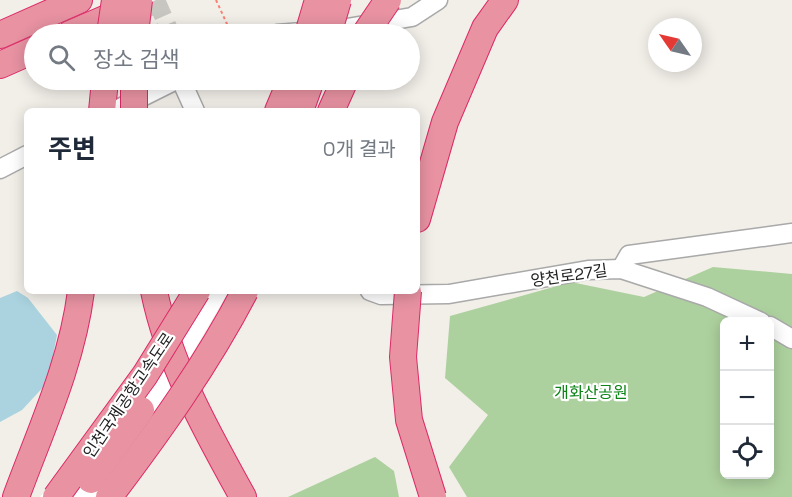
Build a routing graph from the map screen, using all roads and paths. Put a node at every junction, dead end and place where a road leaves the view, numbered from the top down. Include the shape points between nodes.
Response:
1 (79, 0) edge
2 (115, 0) edge
3 (139, 0) edge
4 (149, 0) edge
5 (216, 0) edge
6 (318, 0) edge
7 (338, 0) edge
8 (388, 0) edge
9 (438, 0) edge
10 (505, 0) edge
11 (93, 24) edge
12 (111, 24) edge
13 (136, 24) edge
14 (227, 24) edge
15 (311, 24) edge
16 (331, 24) edge
17 (371, 24) edge
18 (372, 24) edge
19 (0, 34) edge
20 (24, 54) edge
21 (0, 65) edge
22 (104, 90) edge
23 (134, 90) edge
24 (157, 90) edge
25 (186, 90) edge
26 (287, 90) edge
27 (308, 90) edge
28 (340, 90) edge
29 (102, 108) edge
30 (120, 108) edge
31 (134, 108) edge
32 (194, 108) edge
33 (279, 108) edge
34 (301, 108) edge
35 (332, 108) edge
36 (24, 157) edge
37 (0, 169) edge
38 (420, 209) edge
39 (792, 233) edge
40 (621, 269) junction
41 (81, 294) edge
42 (155, 294) edge
43 (195, 294) edge
44 (213, 294) edge
45 (243, 294) edge
46 (378, 294) edge
47 (408, 294) edge
48 (752, 317) edge
49 (774, 328) edge
50 (792, 339) edge
51 (16, 497) edge
52 (56, 497) edge
53 (78, 497) edge
54 (109, 497) edge
55 (243, 497) edge
56 (433, 497) edge

1 - 19 highway
2 - 12 highway, bridge
3 - 13 highway, bridge
4 - 11 highway
5 - 14 path
6 - 15 highway, bridge
7 - 16 highway, bridge
8 - 18 highway, bridge
9 - 17 street via 412,17
10 - 38 highway via 485,28 445,122
20 - 21 highway
22 - 29 highway
23 - 31 highway, bridge
24 - 30 street
25 - 32 street
26 - 33 highway
27 - 34 highway
28 - 35 highway
36 - 37 street
39 - 40 street via 629,255
40 - 46 street, 양천로27길 via 588,270 449,294
40 - 48 street, 양천로27길
41 - 51 highway via 61,381
42 - 55 highway via 174,360
43 - 52 highway, 인천국제공항고속도로, bridge via 144,375
44 - 53 highway, 인천국제공항고속도로, bridge via 116,447
45 - 54 highway, bridge via 200,368
47 - 56 highway, bridge via 403,357 409,420
49 - 50 street

